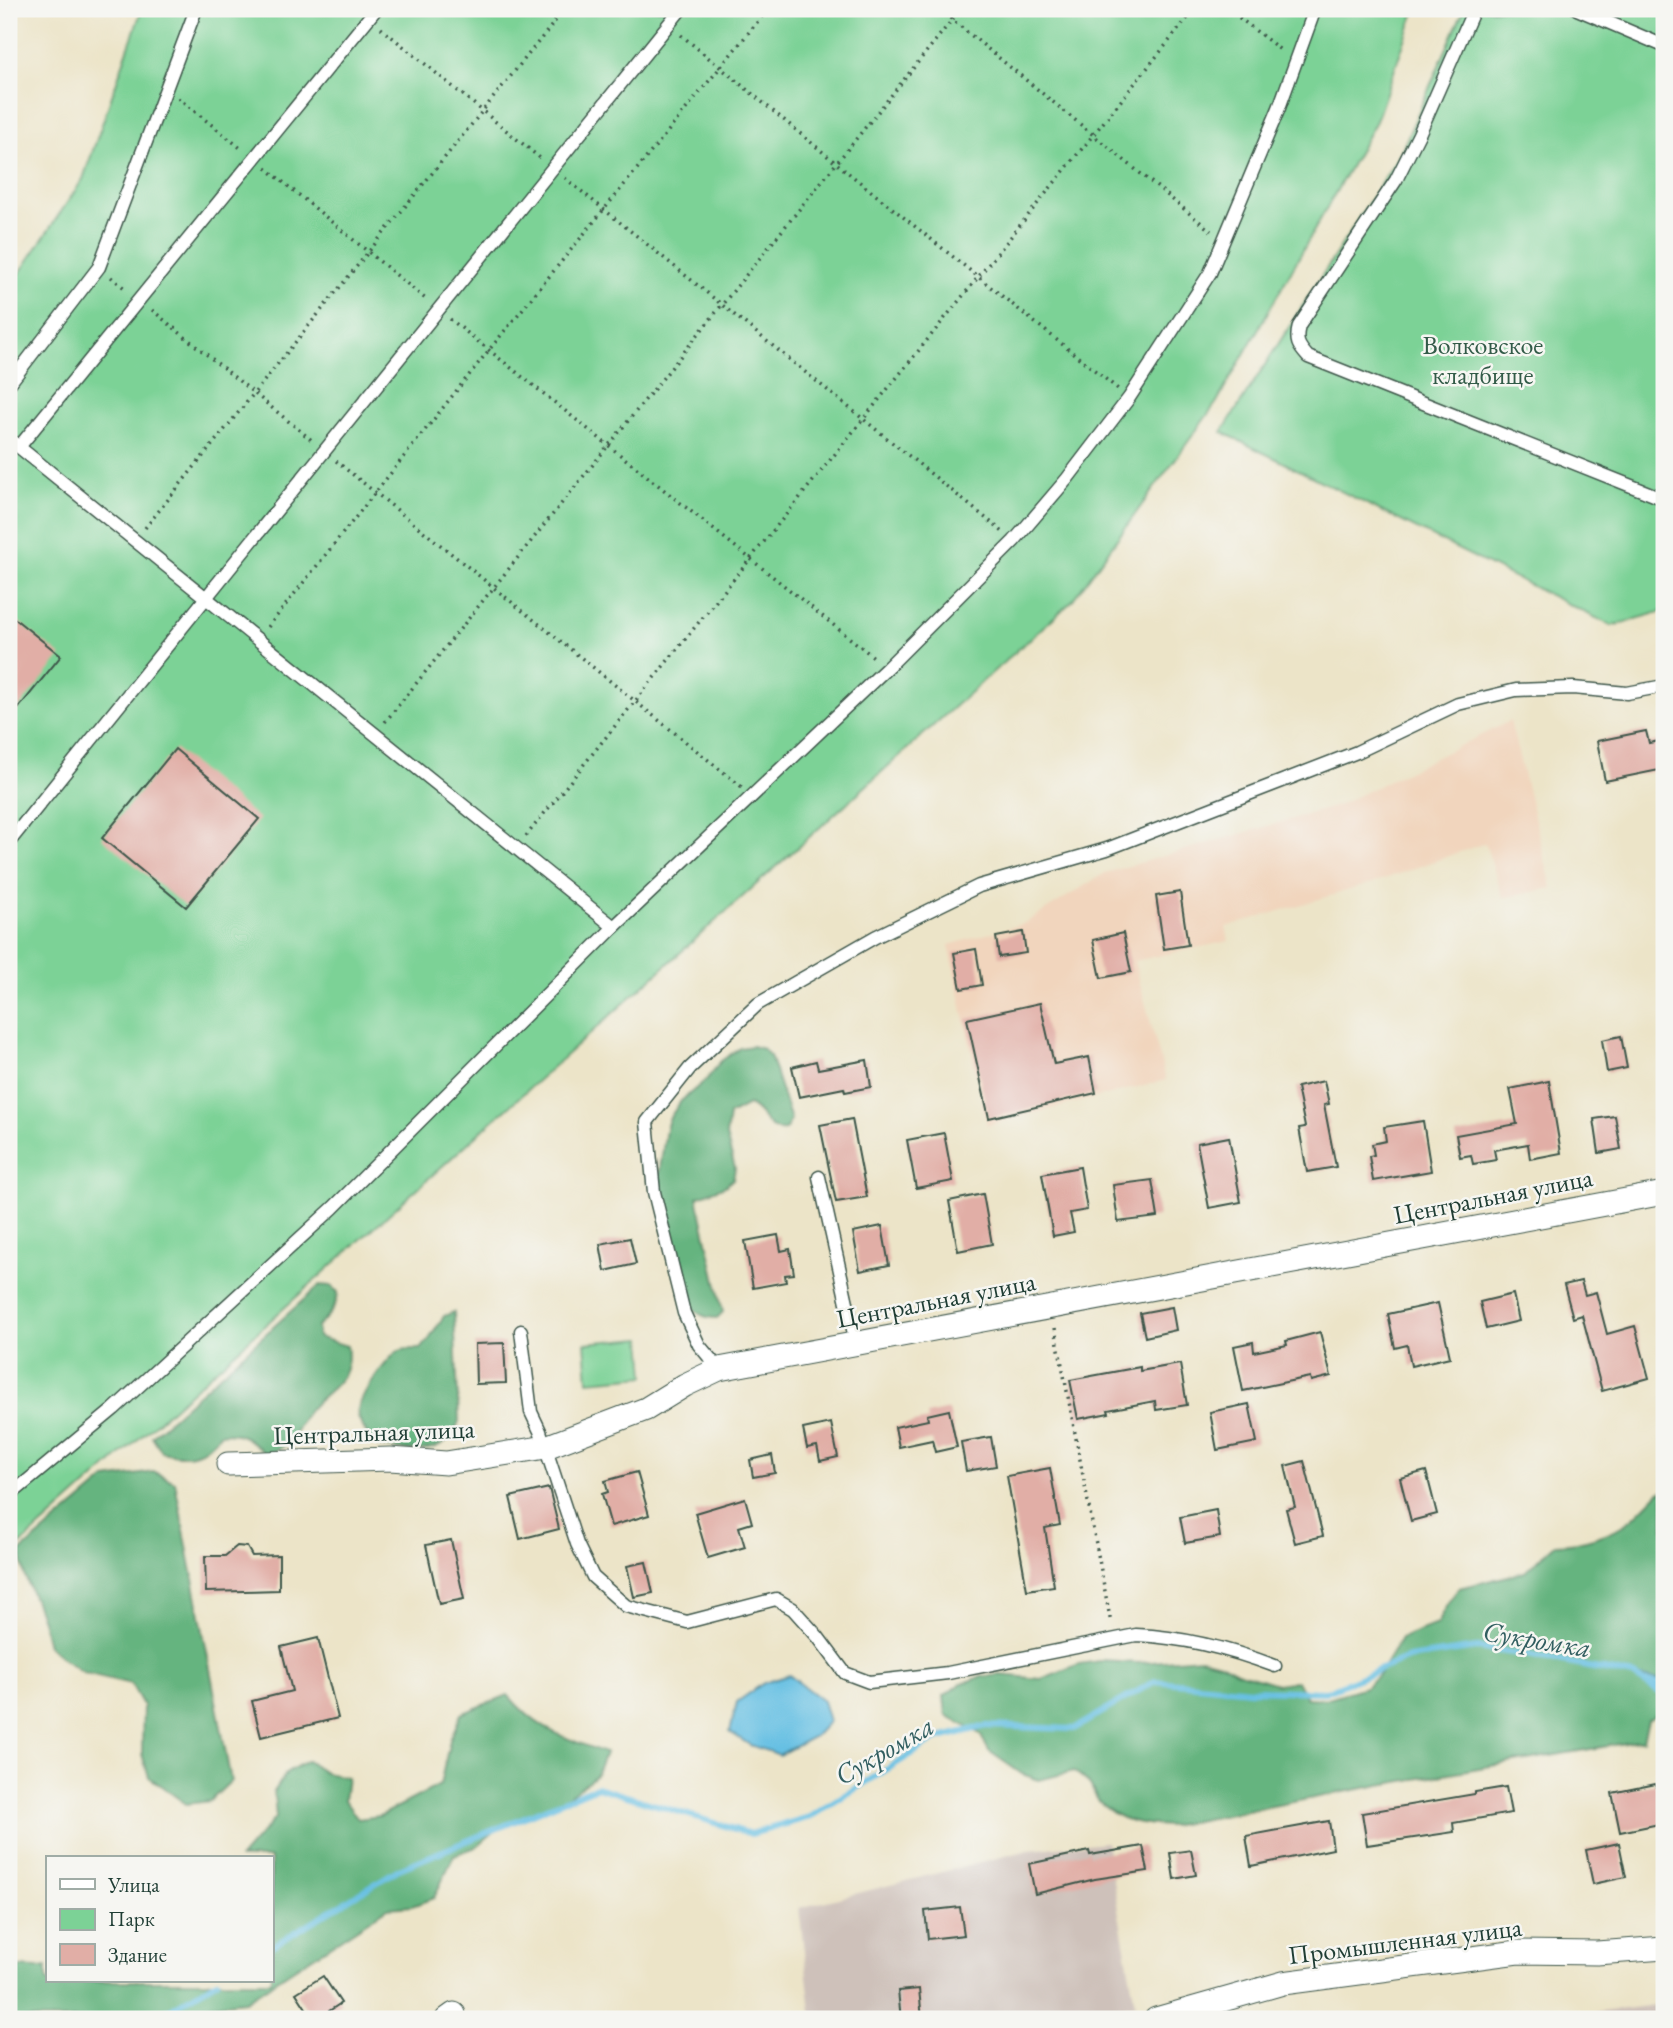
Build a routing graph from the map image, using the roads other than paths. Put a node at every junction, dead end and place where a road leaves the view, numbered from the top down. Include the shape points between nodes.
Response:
1 (196, 9) edge
2 (681, 9) edge
3 (1315, 9) edge
4 (1474, 9) edge
5 (1577, 9) edge
6 (372, 13) edge
7 (1664, 46) edge
8 (9, 384) edge
9 (14, 443) edge
10 (1664, 499) edge
11 (205, 597) junction
12 (1664, 686) edge
13 (9, 842) edge
14 (614, 927) junction
15 (819, 1177) dead end
16 (1664, 1192) edge
17 (522, 1331) dead end
18 (856, 1343) junction
19 (719, 1369) junction
20 (546, 1447) junction
21 (228, 1464) dead end
22 (9, 1496) edge
23 (1275, 1667) dead end
24 (1664, 1948) edge
25 (1156, 2019) edge

1 - 8 lane via 99,267
2 - 11 lane
3 - 14 lane via 1210,272 1129,398 1014,541
4 - 10 lane via 1396,180 1299,326 1298,347 1308,357
5 - 7 lane
6 - 9 lane via 139,300
9 - 11 lane
11 - 13 lane
11 - 14 lane
12 - 19 lane via 1628,693 1573,688 1516,690 1458,704 1357,752 1107,849 979,886 875,937 758,1004 691,1068 647,1122 654,1192 684,1313 699,1345
14 - 22 lane via 333,1208 114,1409
15 - 18 lane
16 - 18 street, Центральная улица
17 - 20 lane via 531,1412
18 - 19 street, Центральная улица
19 - 20 street, Центральная улица via 646,1409
20 - 21 street, Центральная улица via 446,1463 390,1459
20 - 23 lane via 577,1544 593,1577 626,1606 687,1622 776,1599 793,1609 845,1673 869,1682 948,1673 1136,1635 1231,1650
24 - 25 street, Промышленная улица via 1518,1952 1283,1983

